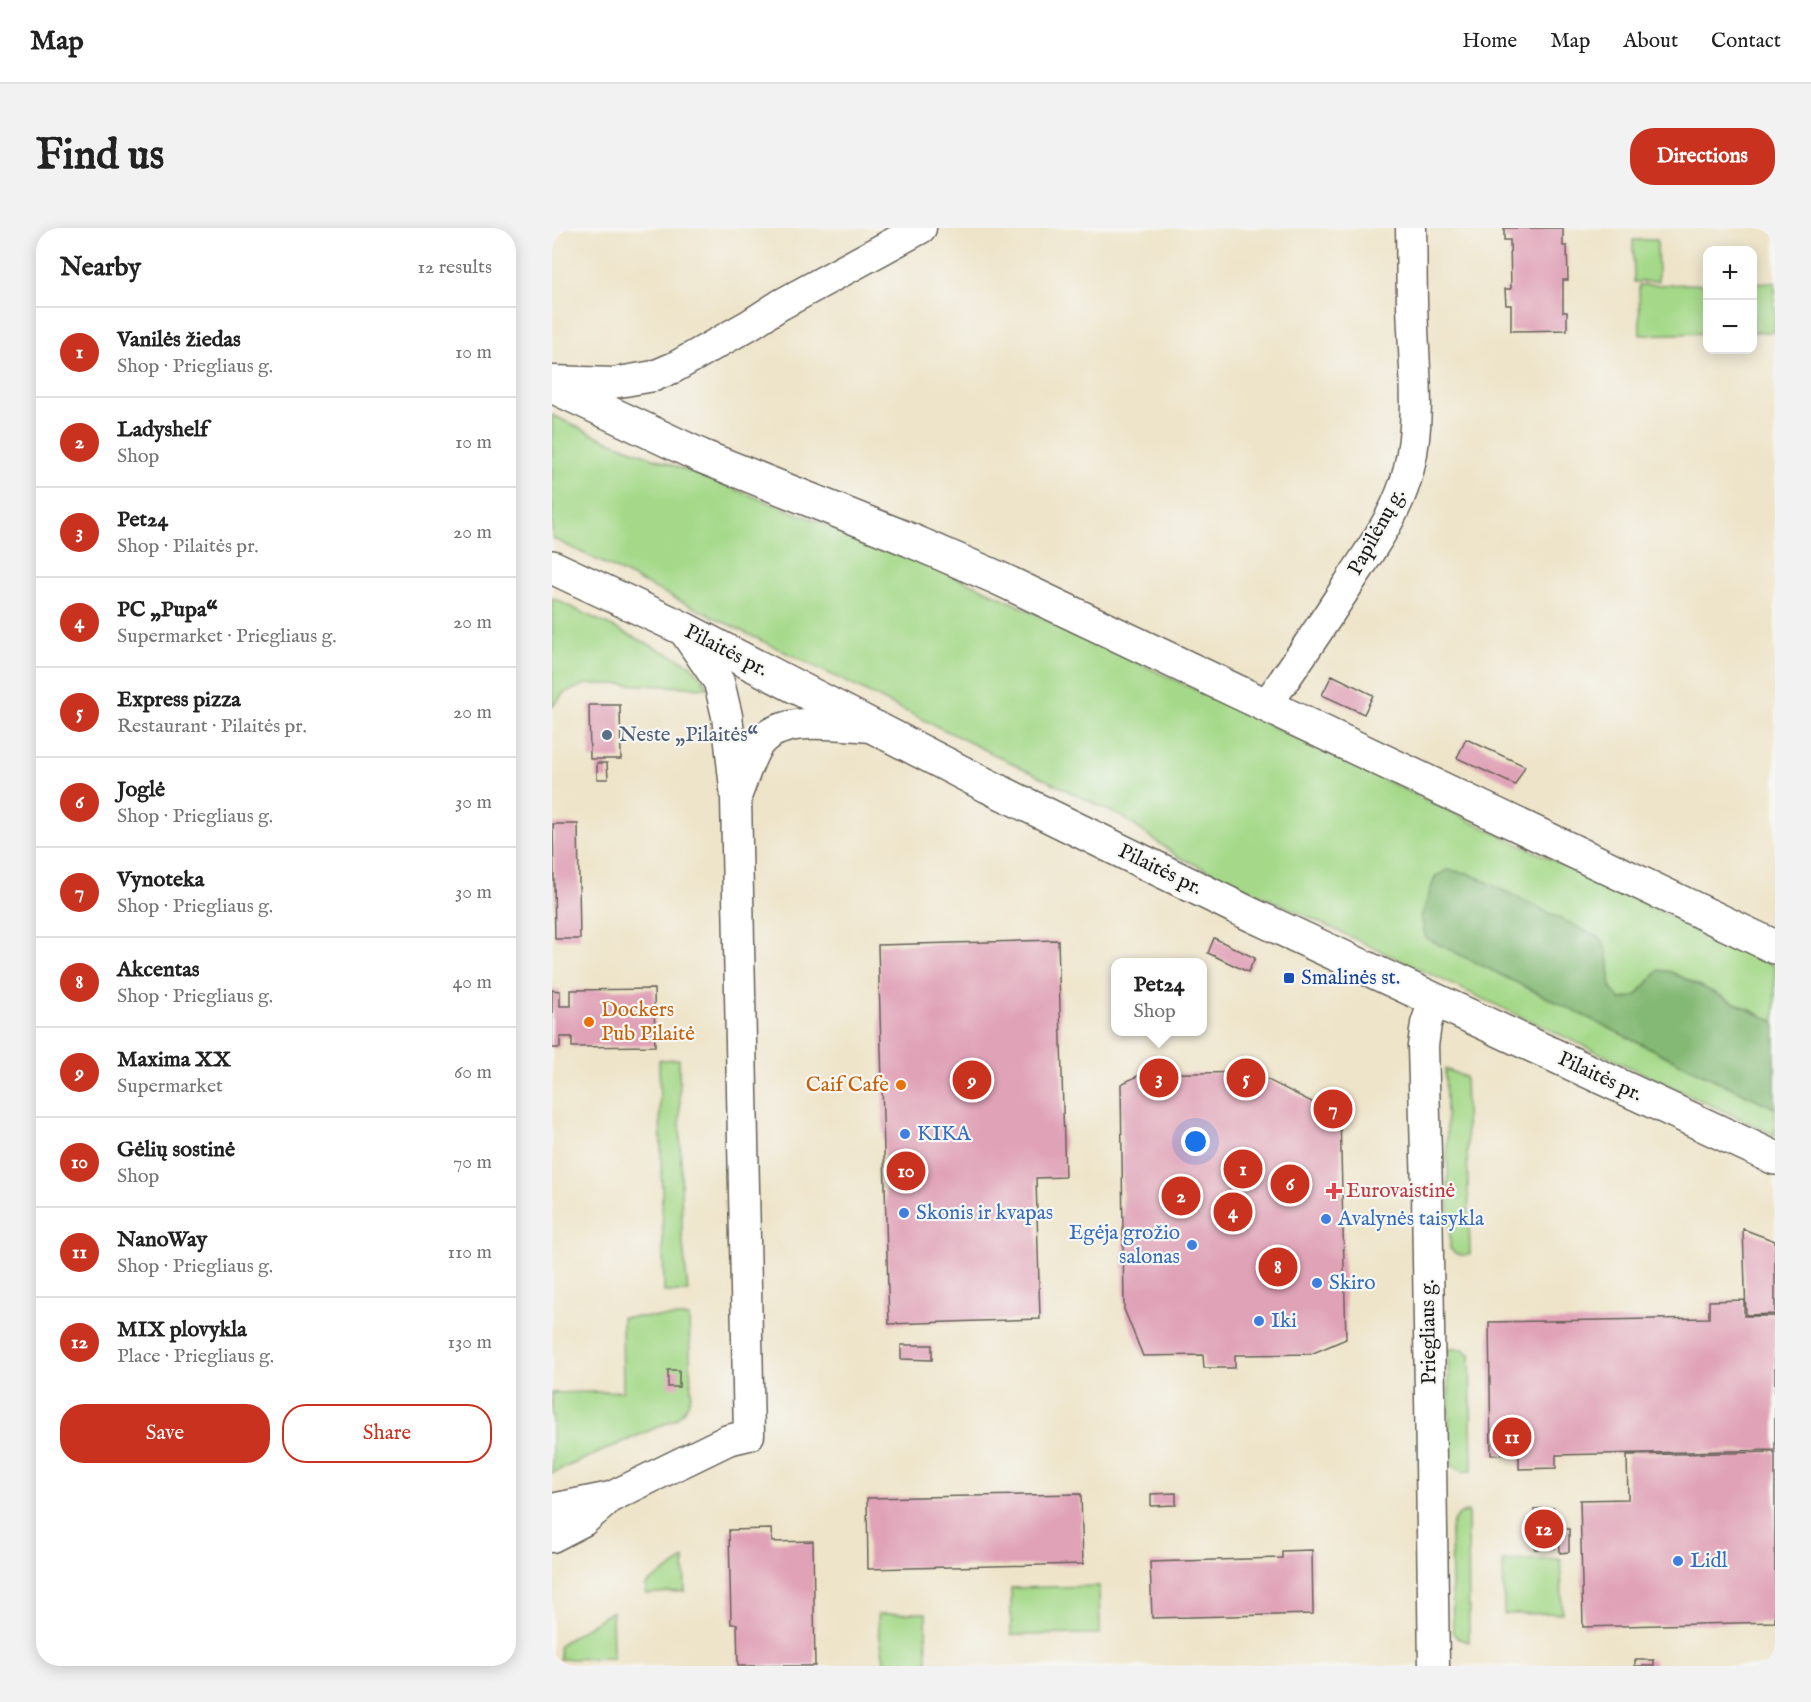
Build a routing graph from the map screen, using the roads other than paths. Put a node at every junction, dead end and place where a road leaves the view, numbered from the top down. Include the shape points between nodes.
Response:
1 (921, 228) edge
2 (1411, 228) edge
3 (552, 381) edge
4 (552, 386) edge
5 (552, 567) edge
6 (682, 628) junction
7 (1267, 704) junction
8 (873, 728) junction
9 (736, 797) junction
10 (1775, 947) edge
11 (1434, 1000) junction
12 (1775, 1158) edge
13 (611, 1497) junction
14 (552, 1509) edge
15 (552, 1537) edge
16 (1434, 1666) edge

1 - 3 street via 654,376 613,383
2 - 7 street, Papilėnų g. via 1417,396 1409,470 1380,535
4 - 7 main road via 701,456 998,578
5 - 6 main road, Pilaitės pr.
6 - 8 main road, Pilaitės pr.
6 - 9 street via 720,682
7 - 10 main road
8 - 9 street via 800,724 768,734 758,746
8 - 11 main road, Pilaitės pr.
9 - 13 street via 749,1436 728,1440
11 - 12 main road, Pilaitės pr.
11 - 16 street, Priegliaus g. via 1423,1046
13 - 14 street
13 - 15 street via 583,1521

